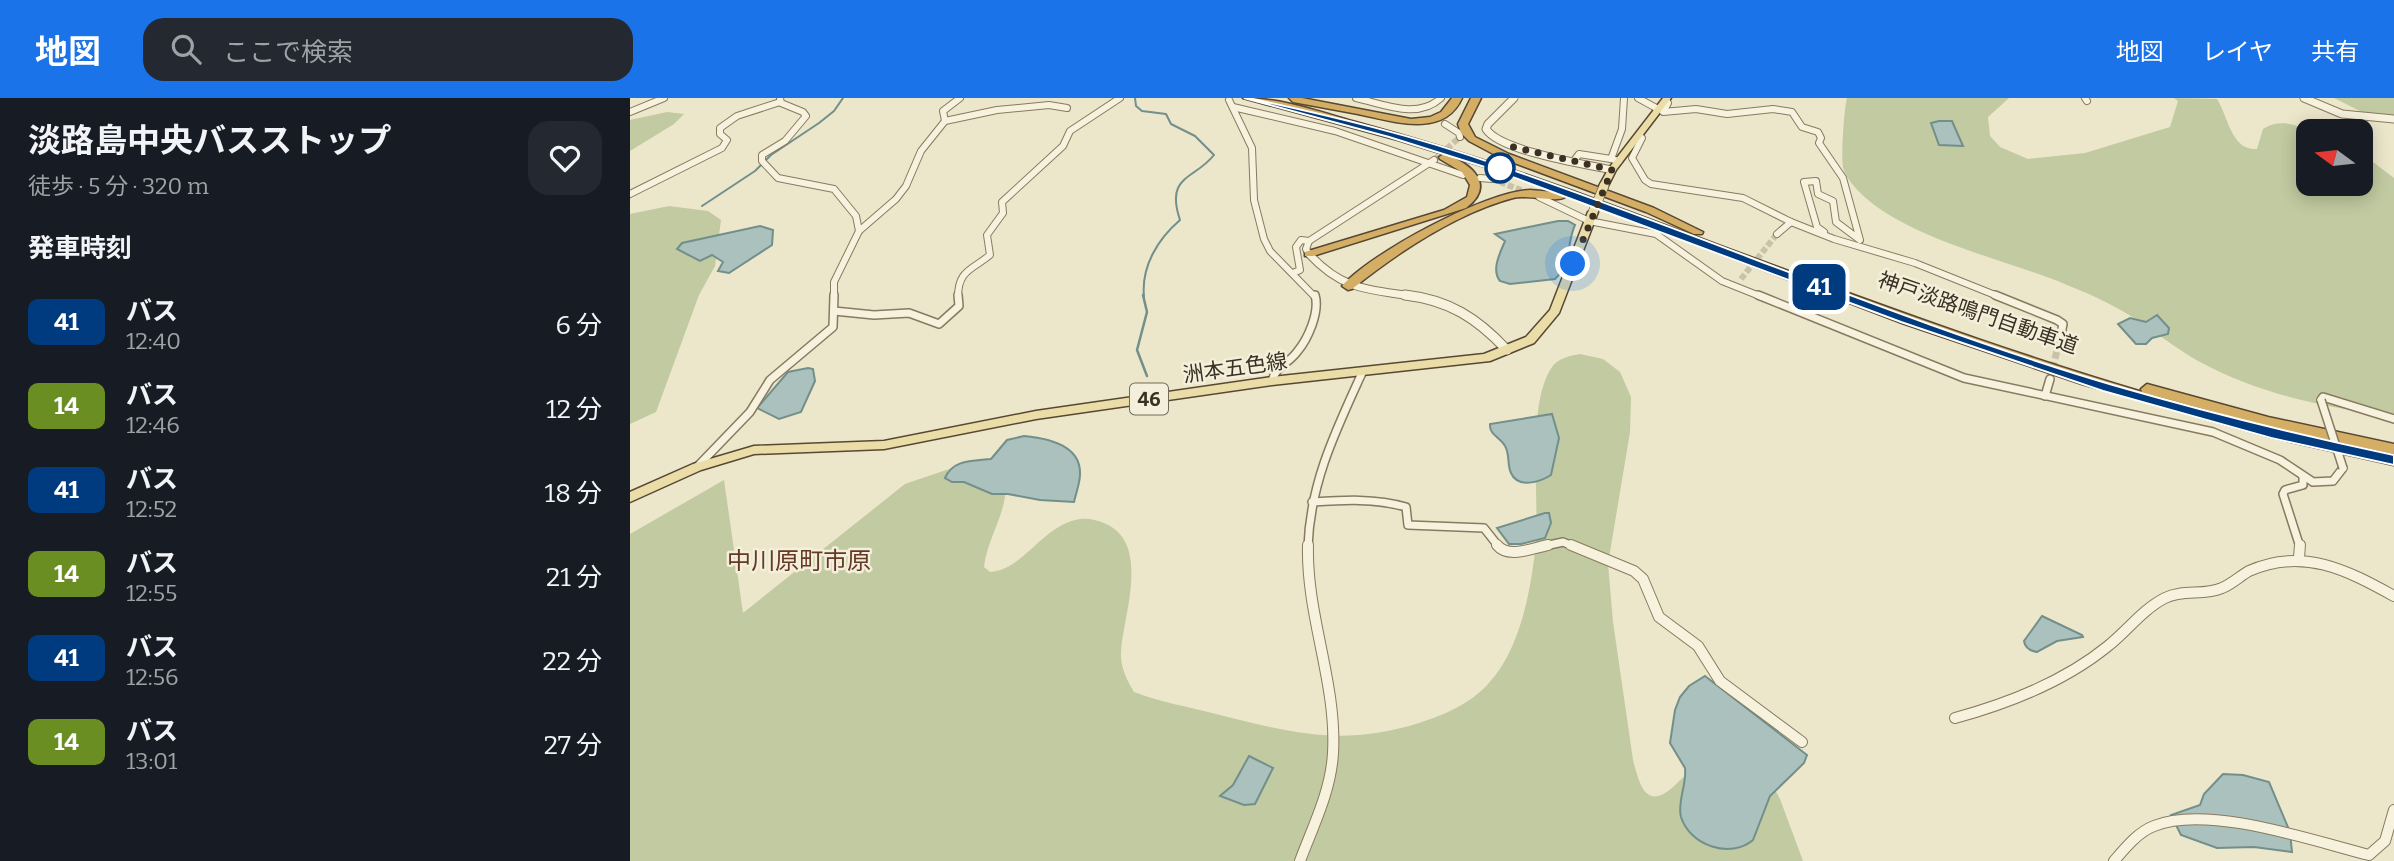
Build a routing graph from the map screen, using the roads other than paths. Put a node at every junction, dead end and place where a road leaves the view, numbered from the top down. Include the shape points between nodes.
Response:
1 (664, 98) edge
2 (960, 98) edge
3 (1121, 98) edge
4 (1248, 98) edge
5 (1277, 98) edge
6 (1284, 98) edge
7 (1356, 98) edge
8 (1441, 98) edge
9 (1457, 98) edge
10 (1476, 98) edge
11 (1514, 98) edge
12 (1624, 98) edge
13 (1638, 98) edge
14 (2304, 98) edge
15 (1667, 99) edge
16 (780, 100) edge
17 (1067, 108) dead end
18 (1293, 108) junction
19 (1658, 109) junction
20 (630, 112) edge
21 (2394, 119) edge
22 (945, 121) junction
23 (1445, 124) dead end
24 (1639, 135) junction
25 (1460, 137) dead end
26 (1615, 160) junction
27 (1431, 162) junction
28 (1573, 162) junction
29 (1612, 170) junction
30 (1463, 175) dead end
31 (1480, 178) dead end
32 (1492, 179) tunnel mouth
33 (630, 194) edge
34 (1539, 197) tunnel mouth
35 (1591, 216) junction
36 (1791, 222) junction
37 (859, 231) junction
38 (1698, 232) junction
39 (1777, 234) tunnel mouth
40 (1834, 239) junction
41 (1309, 241) junction
42 (1309, 254) junction
43 (1737, 256) junction
44 (1293, 273) junction
45 (1348, 286) junction
46 (834, 311) junction
47 (2061, 334) dead end
48 (1507, 350) junction
49 (1362, 373) junction
50 (2050, 379) tunnel mouth
51 (1272, 381) junction
52 (2045, 396) junction
53 (2394, 419) edge
54 (2394, 449) edge
55 (2394, 460) edge
56 (697, 467) junction
57 (2303, 477) junction
58 (630, 497) edge
59 (1312, 502) junction
60 (2299, 557) junction
61 (2394, 596) edge
62 (1955, 718) dead end
63 (1801, 742) dead end
64 (2394, 810) edge
65 (1300, 861) edge
66 (2114, 861) edge

1 - 20 street
2 - 22 street via 943,111
3 - 46 street via 1070,131 1063,146 1002,202 1003,213 986,235 990,255 960,275 959,306 939,324 909,313
4 - 18 highway, 神戸淡路鳴門自動車道
5 - 38 highway, 神戸淡路鳴門自動車道 via 1455,146
6 - 9 highway via 1411,122 1446,114
7 - 8 street via 1420,110
10 - 38 highway via 1463,124 1466,133 1480,144
11 - 28 street via 1488,122 1491,136 1526,151
12 - 26 street
13 - 19 street
14 - 21 street via 2342,114
15 - 19 main road, 洲本五色線 / 46
15 - 40 street via 1663,112 1668,113 1699,108 1725,114 1779,109 1792,112 1802,127 1818,132 1819,143 1843,178 1860,240 1836,222 1833,201 1818,194 1816,181 1804,181 1817,227
16 - 33 street via 720,128 727,140 722,148
16 - 37 street via 806,116 785,141 762,155 764,163 778,178 834,188 856,216
17 - 22 street via 1049,105 997,110
18 - 42 highway via 1428,150 1467,169 1477,185 1471,200 1454,210
18 - 43 highway, 神戸淡路鳴門自動車道 via 1483,163
19 - 24 main road, 洲本五色線 / 46
22 - 37 street via 921,151 896,199
23 - 25 street
24 - 26 main road, 洲本五色線 / 46
24 - 36 street via 1642,138 1632,158 1651,184 1743,198
26 - 28 street via 1579,154
26 - 29 main road, 洲本五色線 / 46
27 - 30 street
27 - 41 street
27 - 44 street via 1231,104 1252,148 1254,200 1264,239
28 - 29 street
29 - 35 main road, 洲本五色線 / 46, bridge
31 - 32 street
34 - 35 street
35 - 48 main road, 洲本五色線 / 46 via 1555,312 1530,340
35 - 52 street via 1656,234 1722,281 1739,283 1964,378
36 - 39 street
36 - 40 street
37 - 46 street via 834,282
38 - 54 highway, 神戸淡路鳴門自動車道 via 1920,315 2109,378 2268,422
40 - 47 street via 1915,263 2057,320 2063,324
41 - 42 street
41 - 44 street via 1301,240 1296,247 1300,270
42 - 45 street via 1323,272
43 - 45 highway via 1558,197 1520,193 1490,202 1414,242
43 - 55 highway, 神戸淡路鳴門自動車道 via 1906,320 2108,388 2271,434
44 - 51 street via 1314,293 1316,314 1297,352 1275,371
45 - 48 street via 1454,307 1475,319
46 - 56 street via 833,327 770,380 750,412
48 - 49 main road, 洲本五色線 / 46 via 1462,362
49 - 51 main road, 洲本五色線 / 46
49 - 59 street
50 - 52 street
51 - 56 main road, 洲本五色線 / 46 via 1036,415 884,445 754,450
52 - 57 street via 2213,432 2280,460
53 - 57 street, bridge via 2323,397 2343,468 2333,481 2314,482
56 - 58 main road, 洲本五色線 / 46
57 - 60 street via 2303,485 2283,494 2300,543
59 - 63 street via 1366,499 1396,504 1406,507 1408,525 1484,528 1502,551 1510,553 1563,542 1634,571 1643,579 1659,617 1698,646 1720,681
59 - 65 street via 1308,552 1332,711 1333,754 1329,779
60 - 61 street via 2342,569
60 - 62 street via 2248,571 2225,588 2162,599 2079,667 2015,699
64 - 66 street via 2385,841 2369,855 2228,822 2196,819 2156,825

